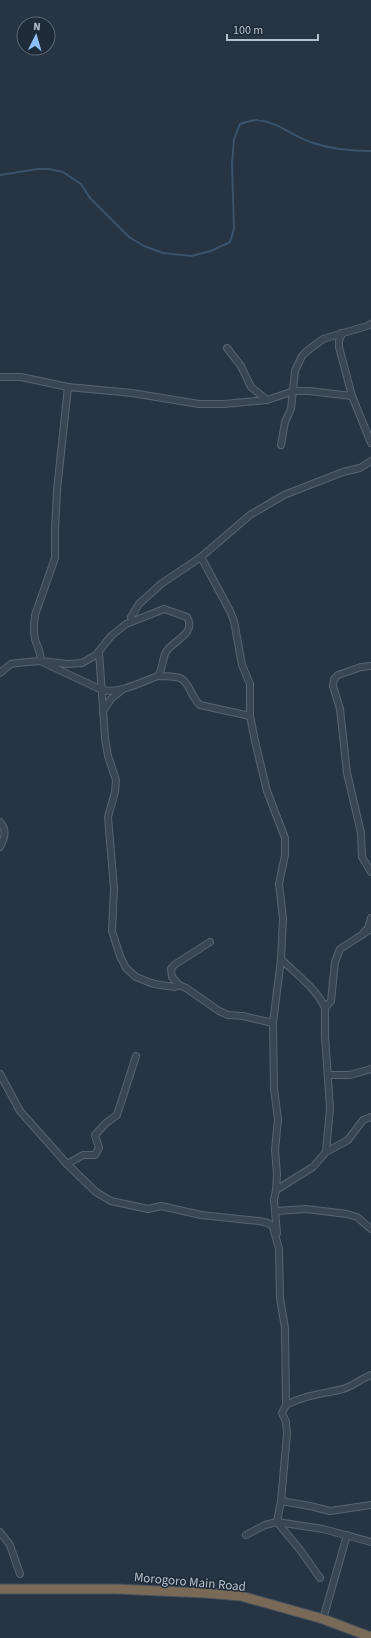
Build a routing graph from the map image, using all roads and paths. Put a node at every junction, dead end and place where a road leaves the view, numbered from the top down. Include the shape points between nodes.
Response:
1 (371, 324) edge
2 (342, 333) junction
3 (227, 348) dead end
4 (0, 377) edge
5 (68, 387) junction
6 (294, 391) junction
7 (352, 396) junction
8 (267, 400) junction
9 (371, 443) edge
10 (281, 445) dead end
11 (371, 461) edge
12 (201, 557) junction
13 (131, 617) dead end
14 (99, 652) junction
15 (40, 661) junction
16 (371, 666) edge
17 (0, 673) edge
18 (158, 676) junction
19 (124, 688) junction
20 (102, 690) junction
21 (103, 711) junction
22 (250, 716) junction
23 (0, 822) edge
24 (0, 847) edge
25 (371, 872) edge
26 (371, 918) edge
27 (371, 929) edge
28 (363, 933) junction
29 (210, 942) dead end
30 (281, 959) junction
31 (179, 985) junction
32 (325, 1008) junction
33 (273, 1023) junction
34 (136, 1056) dead end
35 (371, 1069) edge
36 (0, 1074) edge
37 (328, 1075) junction
38 (371, 1117) edge
39 (326, 1152) junction
40 (67, 1164) junction
41 (276, 1190) junction
42 (276, 1211) junction
43 (371, 1229) edge
44 (276, 1239) junction
45 (371, 1375) edge
46 (286, 1405) junction
47 (281, 1502) junction
48 (371, 1505) edge
49 (277, 1522) junction
50 (0, 1532) edge
51 (246, 1535) dead end
52 (347, 1535) junction
53 (371, 1542) edge
54 (20, 1574) dead end
55 (320, 1578) dead end
56 (0, 1589) edge
57 (323, 1619) junction
58 (371, 1638) edge

1 - 2 street
2 - 6 street via 323,339 302,356 295,371
2 - 7 street via 339,347
3 - 8 street via 241,366 251,387
4 - 5 street via 21,378
5 - 8 street via 132,393 200,404
5 - 15 street via 57,490 55,558 35,615 35,640 41,656
6 - 7 street
6 - 8 street
6 - 10 street
7 - 9 street
11 - 12 street via 360,468 284,495 250,515
12 - 13 street via 161,584 139,604
12 - 22 street via 234,621 239,653 250,684
14 - 15 street via 82,663
14 - 18 street via 111,636 133,621 164,609 188,617 186,632 166,651
14 - 20 street
15 - 17 street via 11,664
15 - 20 street
16 - 25 street via 338,675 334,679 334,686 340,708 347,773 361,833 362,857
18 - 19 street
18 - 22 street via 183,679 200,705
19 - 20 street via 108,692
19 - 21 street via 111,699
20 - 21 street
21 - 31 street via 108,756 116,780 108,817 114,890 112,931 126,968 136,977 160,986
22 - 30 street via 267,791 285,838 285,855 279,884 283,918
23 - 24 street via 5,834
26 - 28 street via 368,928
27 - 28 street
28 - 32 street via 340,949 335,962 331,1000
29 - 31 street via 171,969 172,977
30 - 32 street via 305,982
30 - 33 street
31 - 33 street via 219,1012
32 - 37 street
33 - 41 street via 274,1089 278,1119 275,1150
34 - 40 street via 117,1114 95,1135 99,1148 95,1155 83,1155
35 - 37 street via 350,1075
36 - 40 street via 20,1110
37 - 39 street via 330,1108
38 - 39 street via 364,1120 348,1140
39 - 41 street via 313,1168
40 - 44 street via 96,1192 111,1201 148,1209 161,1206 201,1215 259,1220 273,1227
41 - 42 street
42 - 43 street via 306,1209 347,1214 357,1217
42 - 44 street
44 - 46 street via 285,1328
45 - 46 street via 351,1386 315,1394
46 - 47 street via 282,1413 287,1434
47 - 48 street via 330,1511
47 - 49 street
49 - 51 street
49 - 52 street
49 - 55 street
50 - 54 street via 10,1545
52 - 53 street
52 - 57 street
56 - 57 highway, Morogoro Main Road via 116,1589 241,1596
57 - 58 highway, Morogoro Main Road

